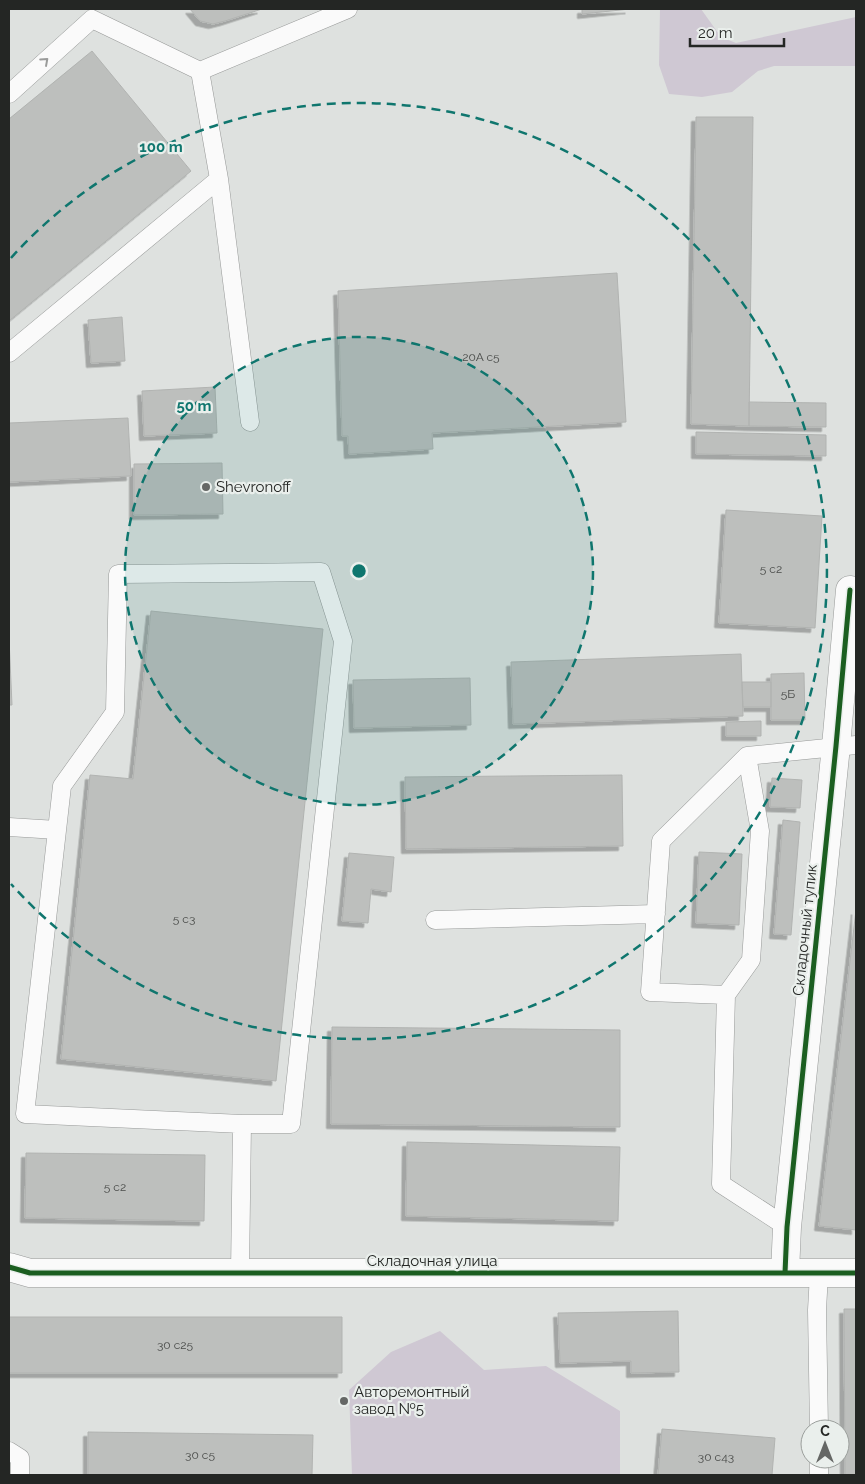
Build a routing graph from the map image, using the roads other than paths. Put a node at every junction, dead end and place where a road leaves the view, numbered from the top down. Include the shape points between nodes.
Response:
1 (348, 9) edge
2 (200, 71) junction
3 (9, 94) edge
4 (219, 179) junction
5 (9, 353) edge
6 (250, 422) dead end
7 (850, 590) dead end
8 (846, 745) edge
9 (747, 756) junction
10 (9, 827) edge
11 (57, 830) junction
12 (656, 914) junction
13 (436, 920) dead end
14 (726, 995) junction
15 (242, 1124) junction
16 (787, 1227) junction
17 (9, 1267) edge
18 (240, 1273) junction
19 (785, 1273) junction
20 (856, 1273) edge
21 (819, 1274) junction
22 (819, 1419) edge
23 (9, 1451) edge
24 (20, 1475) edge

1 - 2 lane
3 -> 2 lane via 92,19
2 - 4 lane
4 - 5 lane
4 - 6 lane
7 - 8 street, Складочный тупик
8 - 9 lane
8 - 16 street, Складочный тупик
9 - 12 lane via 661,841
9 - 14 lane via 760,831 751,960
10 - 11 lane
11 - 15 lane via 25,1114
11 - 15 lane via 62,786 115,712 118,574 321,572 343,641 291,1124
12 - 13 lane
12 - 14 lane via 650,992
14 - 16 lane via 721,1184
15 - 18 lane
16 - 19 street, Складочный тупик
17 - 18 street, Складочная улица via 30,1273
18 - 19 street, Складочная улица
19 - 21 street, Складочная улица
20 - 21 street, Складочная улица
21 - 22 lane
23 - 24 lane via 20,1458

